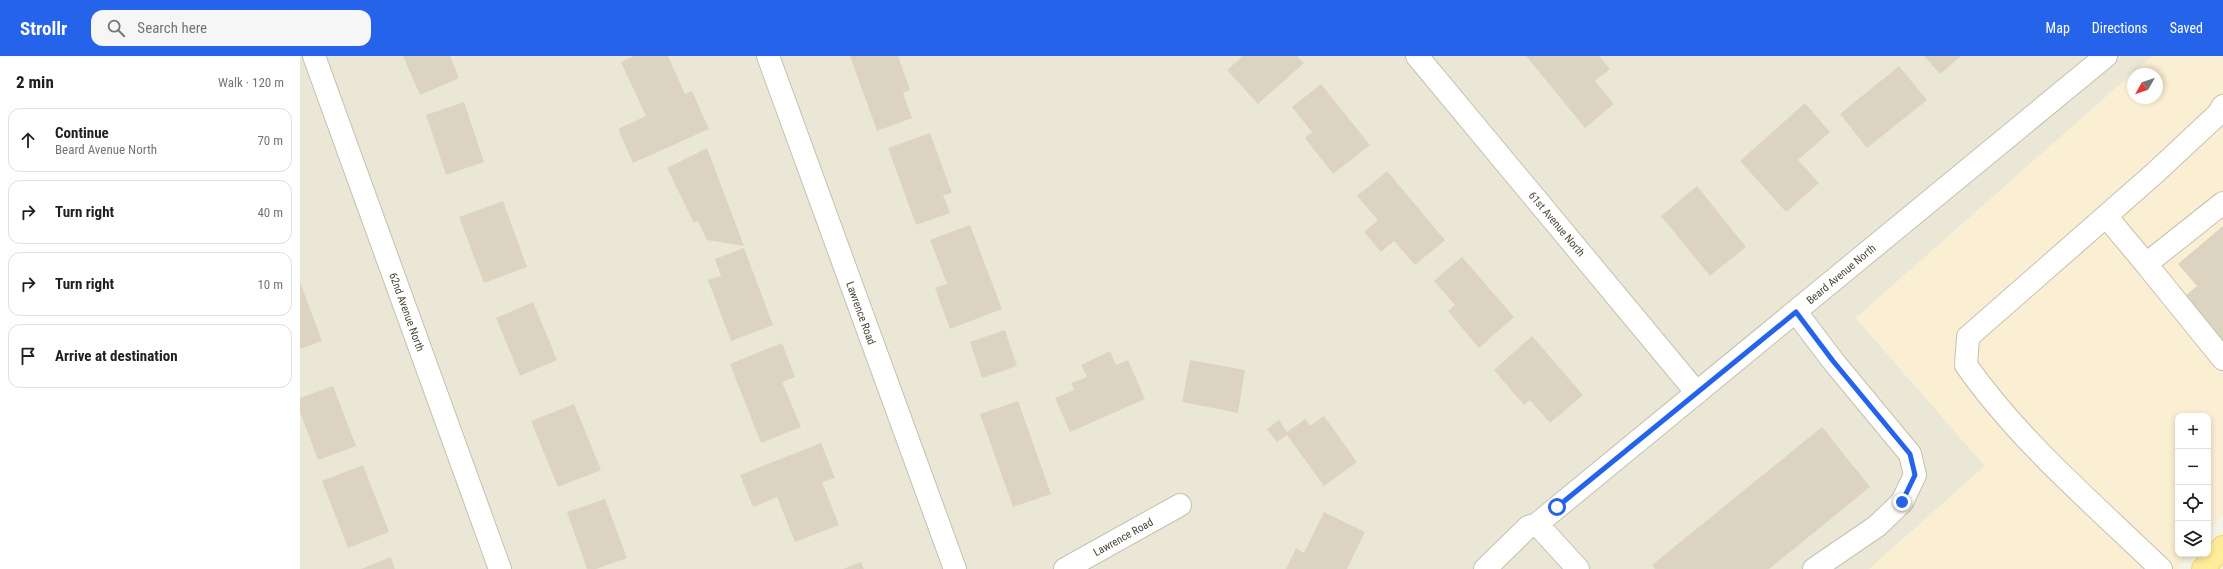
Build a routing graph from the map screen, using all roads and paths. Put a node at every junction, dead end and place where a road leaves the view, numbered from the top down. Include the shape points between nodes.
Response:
1 (314, 56) edge
2 (768, 56) edge
3 (1417, 56) edge
4 (2106, 56) edge
5 (2223, 106) edge
6 (2223, 203) edge
7 (2106, 216) junction
8 (2146, 264) junction
9 (1796, 312) junction
10 (2223, 359) edge
11 (1697, 393) junction
12 (1180, 505) dead end
13 (1537, 524) junction
14 (2223, 547) edge
15 (500, 569) edge
16 (955, 569) edge
17 (1065, 569) edge
18 (1485, 569) edge
19 (1578, 569) edge
20 (1814, 569) edge
21 (2161, 569) edge
22 (2203, 569) edge

1 - 15 street, 62nd Avenue North
2 - 16 street, Lawrence Road
3 - 11 street, 61st Avenue North
4 - 9 street, Beard Avenue North
5 - 7 street via 2218,114
6 - 8 street
7 - 8 street
7 - 21 street via 1968,337 1966,365 2006,417 2060,473
8 - 10 street
9 - 11 street, Beard Avenue North
9 - 20 street via 1910,454 1915,475 1902,502 1877,526
11 - 13 street, Beard Avenue North
12 - 17 street, Lawrence Road
13 - 18 street, Beard Avenue North via 1528,527
13 - 19 street
14 - 22 main road

